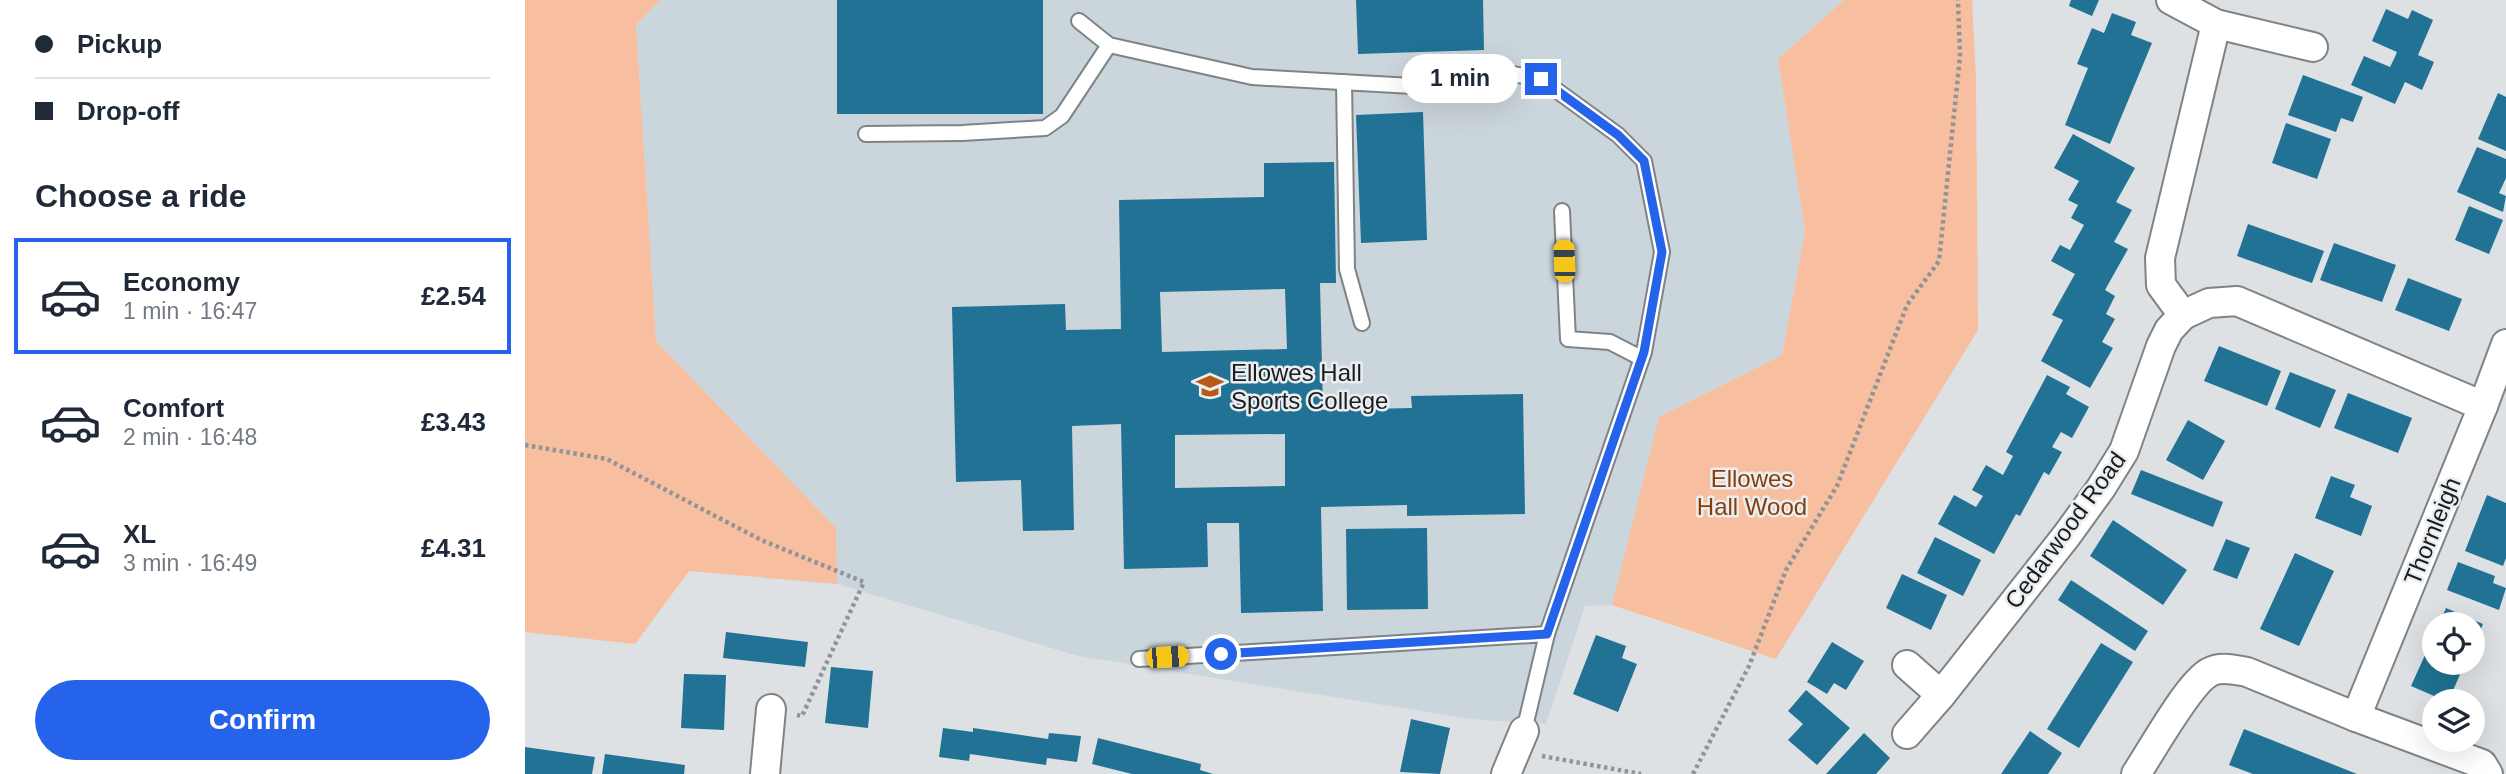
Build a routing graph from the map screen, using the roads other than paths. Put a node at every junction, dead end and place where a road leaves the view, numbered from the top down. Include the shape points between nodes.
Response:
1 (2171, 0) edge
2 (1079, 21) dead end
3 (2216, 24) junction
4 (1109, 45) junction
5 (2313, 47) dead end
6 (1344, 82) junction
7 (866, 134) dead end
8 (1562, 211) dead end
9 (2183, 315) junction
10 (1363, 323) dead end
11 (2506, 344) edge
12 (1641, 358) junction
13 (2483, 406) junction
14 (1547, 634) junction
15 (1139, 659) dead end
16 (1907, 665) dead end
17 (1941, 695) junction
18 (771, 709) road end
19 (2356, 717) junction
20 (1907, 734) dead end
21 (1515, 752) edge
22 (765, 774) edge
23 (2136, 774) edge
24 (2488, 774) edge

1 - 3 street
2 - 4 lane
3 - 5 street
3 - 9 street via 2160,258 2161,285
4 - 6 lane via 1252,76
4 - 7 lane via 1062,116 1045,128
6 - 10 lane via 1347,269
6 - 12 lane via 1448,88 1501,72 1541,79 1618,135 1644,161 1662,252
8 - 12 lane via 1567,339 1610,342
9 - 13 street via 2209,303 2237,301
9 - 17 street, Cedarwood Road via 2161,346 2124,451 2101,488
11 - 13 street, Thornleigh
12 - 14 lane
13 - 19 street, Thornleigh
14 - 15 lane
14 - 21 lane
16 - 17 street
17 - 20 street, Cedarwood Road
18 - 22 street
19 - 23 street via 2247,672 2216,670 2197,681
19 - 24 street via 2482,764

